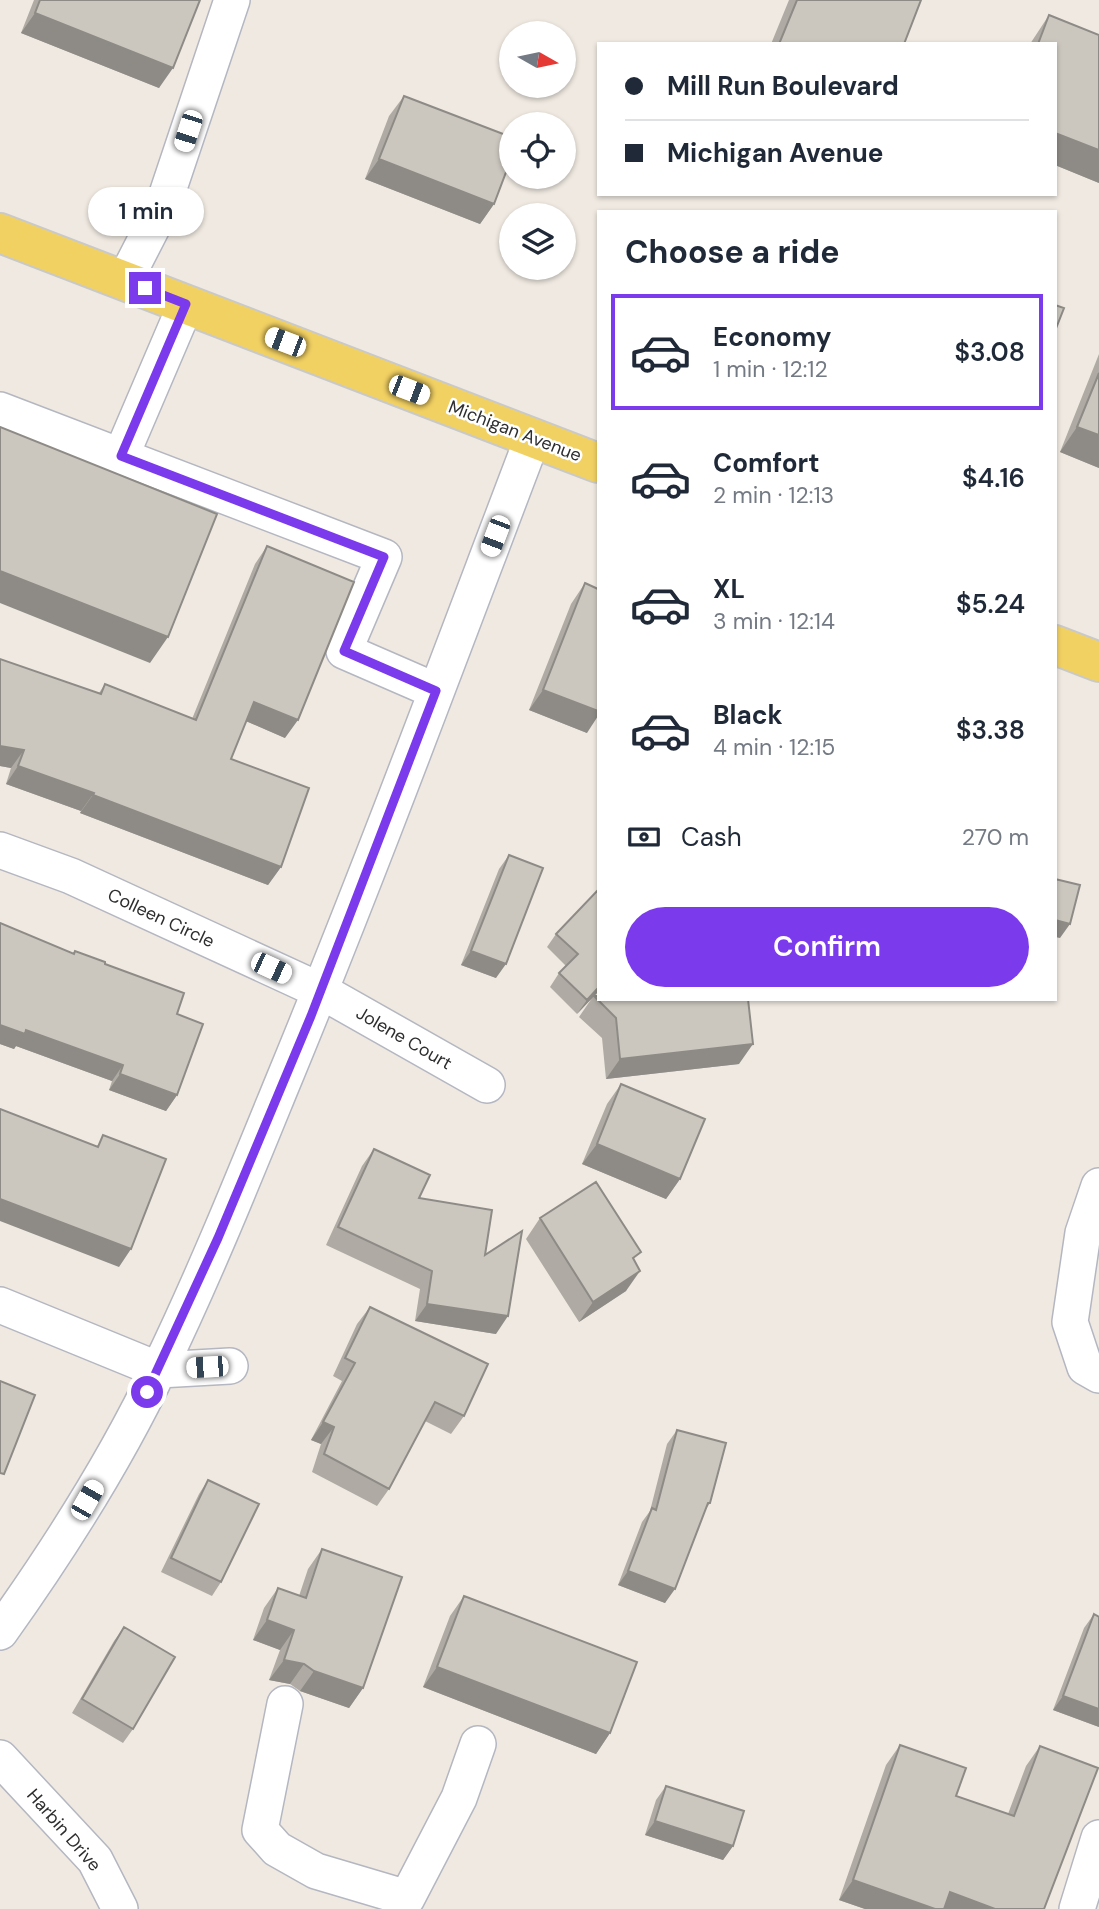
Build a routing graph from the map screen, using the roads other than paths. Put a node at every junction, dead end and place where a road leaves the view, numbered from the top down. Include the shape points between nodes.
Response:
1 (232, 0) edge
2 (0, 233) edge
3 (125, 281) junction
4 (186, 304) junction
5 (0, 410) edge
6 (533, 437) junction
7 (121, 456) junction
8 (597, 463) edge
9 (1057, 646) edge
10 (1099, 662) edge
11 (436, 691) junction
12 (0, 850) edge
13 (321, 991) junction
14 (486, 1086) dead end
15 (1099, 1186) edge
16 (0, 1305) edge
17 (230, 1366) dead end
18 (159, 1370) junction
19 (1099, 1375) edge
20 (0, 1632) edge
21 (285, 1704) dead end
22 (478, 1744) dead end
23 (0, 1758) edge
24 (1099, 1838) edge
25 (409, 1904) edge
26 (120, 1909) edge
27 (1077, 1909) edge

1 - 3 street via 163,206
2 - 3 main road, Michigan Avenue
3 - 4 main road, Michigan Avenue
4 - 6 main road, Michigan Avenue
4 - 7 street
5 - 7 street
6 - 8 main road, Michigan Avenue
6 - 11 street
7 - 11 street via 384,557 344,651
9 - 10 main road
11 - 13 street
12 - 13 street, Colleen Circle via 71,877
13 - 14 street, Jolene Court
13 - 18 street
15 - 19 street via 1083,1233 1070,1322 1085,1367
16 - 18 street
17 - 18 street
18 - 20 street via 50,1562
21 - 25 street via 260,1829 277,1849 316,1871
22 - 25 street via 459,1798
23 - 26 street, Harbin Drive via 95,1860
24 - 27 street

